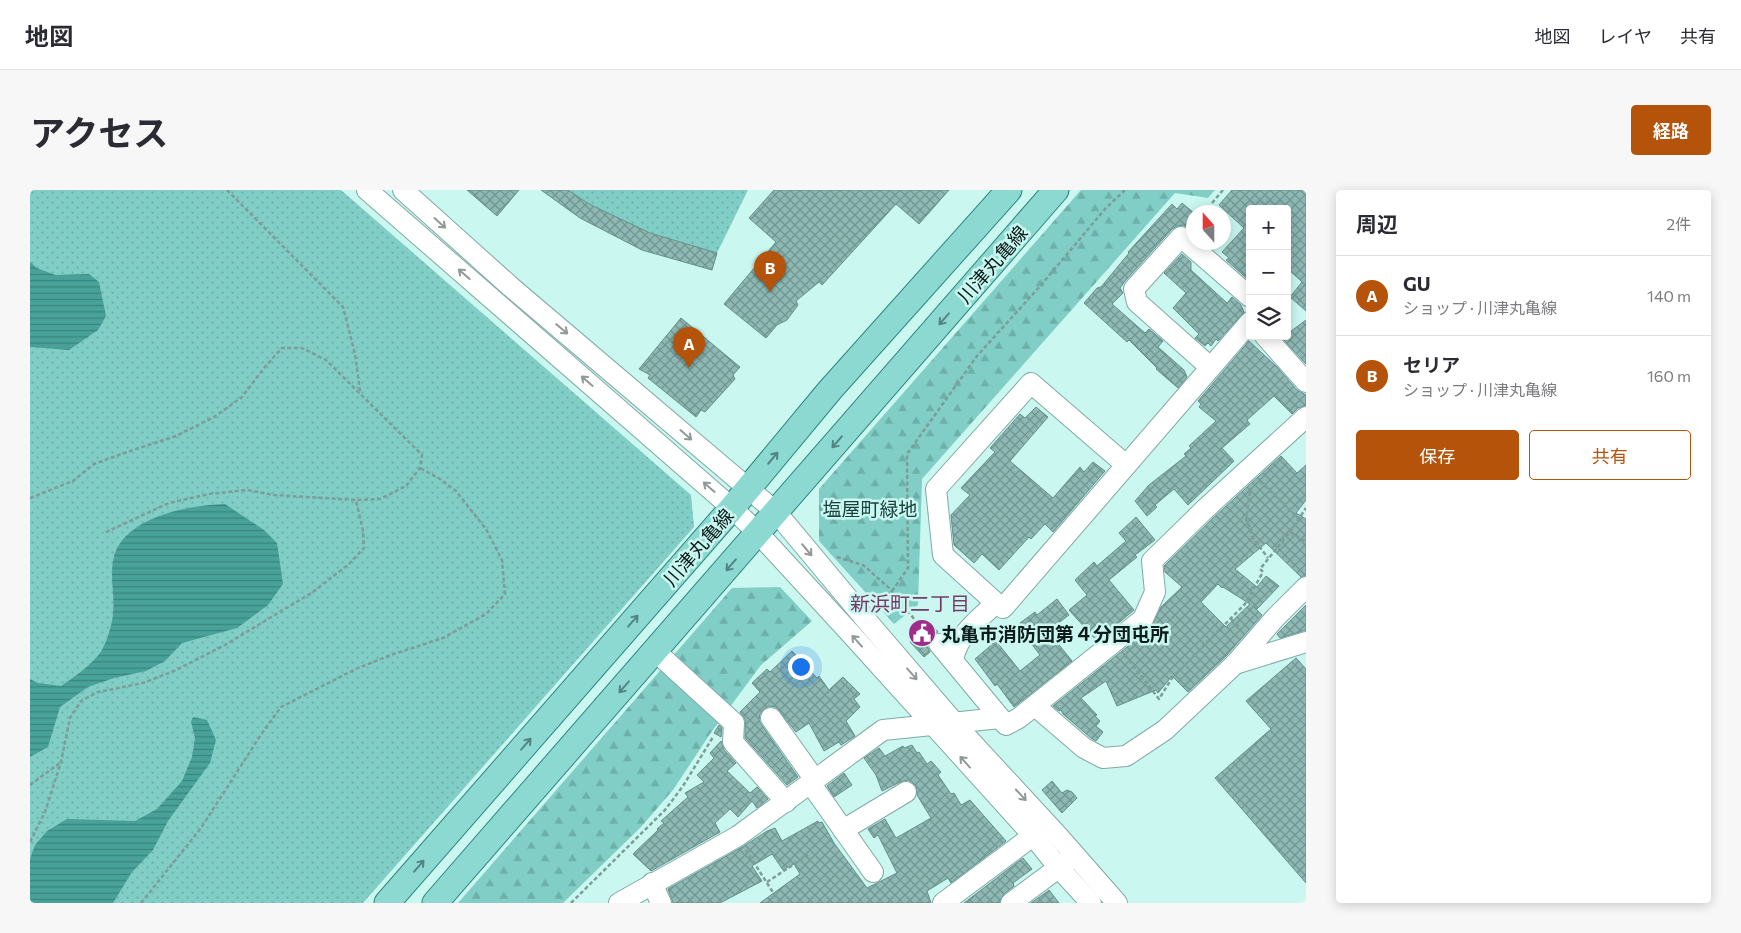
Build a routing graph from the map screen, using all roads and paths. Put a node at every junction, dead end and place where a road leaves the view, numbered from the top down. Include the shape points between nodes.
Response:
1 (227, 190) edge
2 (367, 190) edge
3 (403, 190) edge
4 (1009, 190) edge
5 (1056, 190) edge
6 (1125, 190) edge
7 (1223, 190) edge
8 (1212, 203) dead end
9 (1248, 295) edge
10 (1246, 326) edge
11 (1269, 340) edge
12 (1210, 367) junction
13 (1306, 382) edge
14 (360, 392) junction
15 (1306, 418) edge
16 (1126, 465) junction
17 (420, 468) junction
18 (1253, 473) junction
19 (748, 488) junction
20 (30, 498) edge
21 (356, 500) junction
22 (732, 508) junction
23 (1306, 508) edge
24 (776, 512) junction
25 (1298, 519) junction
26 (1290, 532) junction
27 (104, 533) dead end
28 (758, 533) junction
29 (1306, 542) edge
30 (811, 555) junction
31 (1268, 558) junction
32 (1306, 587) edge
33 (892, 591) junction
34 (996, 603) junction
35 (920, 626) dead end
36 (1114, 642) junction
37 (1306, 642) edge
38 (939, 644) dead end
39 (655, 651) junction
40 (952, 660) junction
41 (1235, 664) junction
42 (1035, 706) junction
43 (771, 718) dead end
44 (1000, 718) junction
45 (954, 722) junction
46 (931, 724) junction
47 (713, 737) dead end
48 (61, 762) junction
49 (813, 782) junction
50 (30, 785) edge
51 (906, 792) dead end
52 (786, 802) junction
53 (843, 830) junction
54 (1040, 830) junction
55 (738, 836) junction
56 (30, 842) edge
57 (808, 855) dead end
58 (1075, 855) junction
59 (1059, 868) junction
60 (873, 872) dead end
61 (767, 882) junction
62 (652, 883) junction
63 (141, 903) edge
64 (387, 903) edge
65 (435, 903) edge
66 (571, 903) edge
67 (619, 903) edge
68 (661, 903) edge
69 (782, 903) edge
70 (943, 903) edge
71 (1011, 903) edge
72 (1091, 903) edge
73 (1117, 903) edge

1 - 14 path via 343,307 355,354
22 -> 2 street
3 -> 19 street via 511,287
19 -> 4 main road, 川津丸亀線 via 830,390
5 -> 24 main road, 川津丸亀線
6 - 33 path via 977,356 907,454 908,568
7 - 8 path
9 - 12 street via 1181,237 1134,289 1137,302
10 - 12 street
11 - 13 street
12 - 16 street
14 - 17 path via 422,455
14 - 20 path via 326,360 302,348 282,348 242,397 214,417 176,436 94,464 73,481
15 - 18 street
16 - 34 street via 1002,608
16 - 34 street via 1031,383 936,489 942,555
17 - 21 path via 406,486 380,499
17 - 63 path via 456,491 486,529 502,560 505,594 486,614 443,638 358,668 281,707 200,828
18 - 25 path
18 - 31 path via 1246,520 1252,536
18 - 36 street via 1204,510 1152,561 1155,592 1143,619
19 - 22 main road, 川津丸亀線
19 - 24 street
21 - 27 path via 274,495 247,490 209,494 168,503
21 - 48 path via 364,531 364,548 349,564 313,592 200,658 143,684 98,692 81,701 70,718
22 - 28 street
64 -> 22 main road, 川津丸亀線
23 - 25 path
24 - 28 main road, 川津丸亀線
24 -> 30 street
25 - 26 path
26 - 29 path
26 - 31 path
28 -> 39 main road, 川津丸亀線
46 -> 28 street
30 - 33 path via 831,554 863,565
30 -> 45 street
31 - 36 path via 1245,604 1172,678 1160,699
32 - 41 street
33 - 35 path
34 - 40 street via 965,633 955,648
36 - 42 street
37 - 41 street
38 - 40 street
39 - 52 street via 734,722 733,742
39 -> 65 main road, 川津丸亀線
40 - 44 street
41 - 42 street via 1165,730 1126,756 1103,758 1084,748
42 - 44 street via 1006,725
43 - 49 street
44 - 45 street
45 - 46 street
45 -> 54 street
46 - 49 street via 884,730
54 -> 46 street
47 - 66 path via 665,810
48 - 50 path
48 - 56 path via 45,812
49 - 52 street
49 - 53 street
51 - 53 street
52 - 55 street
53 - 60 street
54 - 58 street
54 - 59 street
54 - 70 street
55 - 61 path
55 - 62 street
57 - 61 path
58 - 59 street
58 - 73 street
59 - 71 street
59 - 72 street
61 - 69 path
62 - 67 street
62 - 68 street

